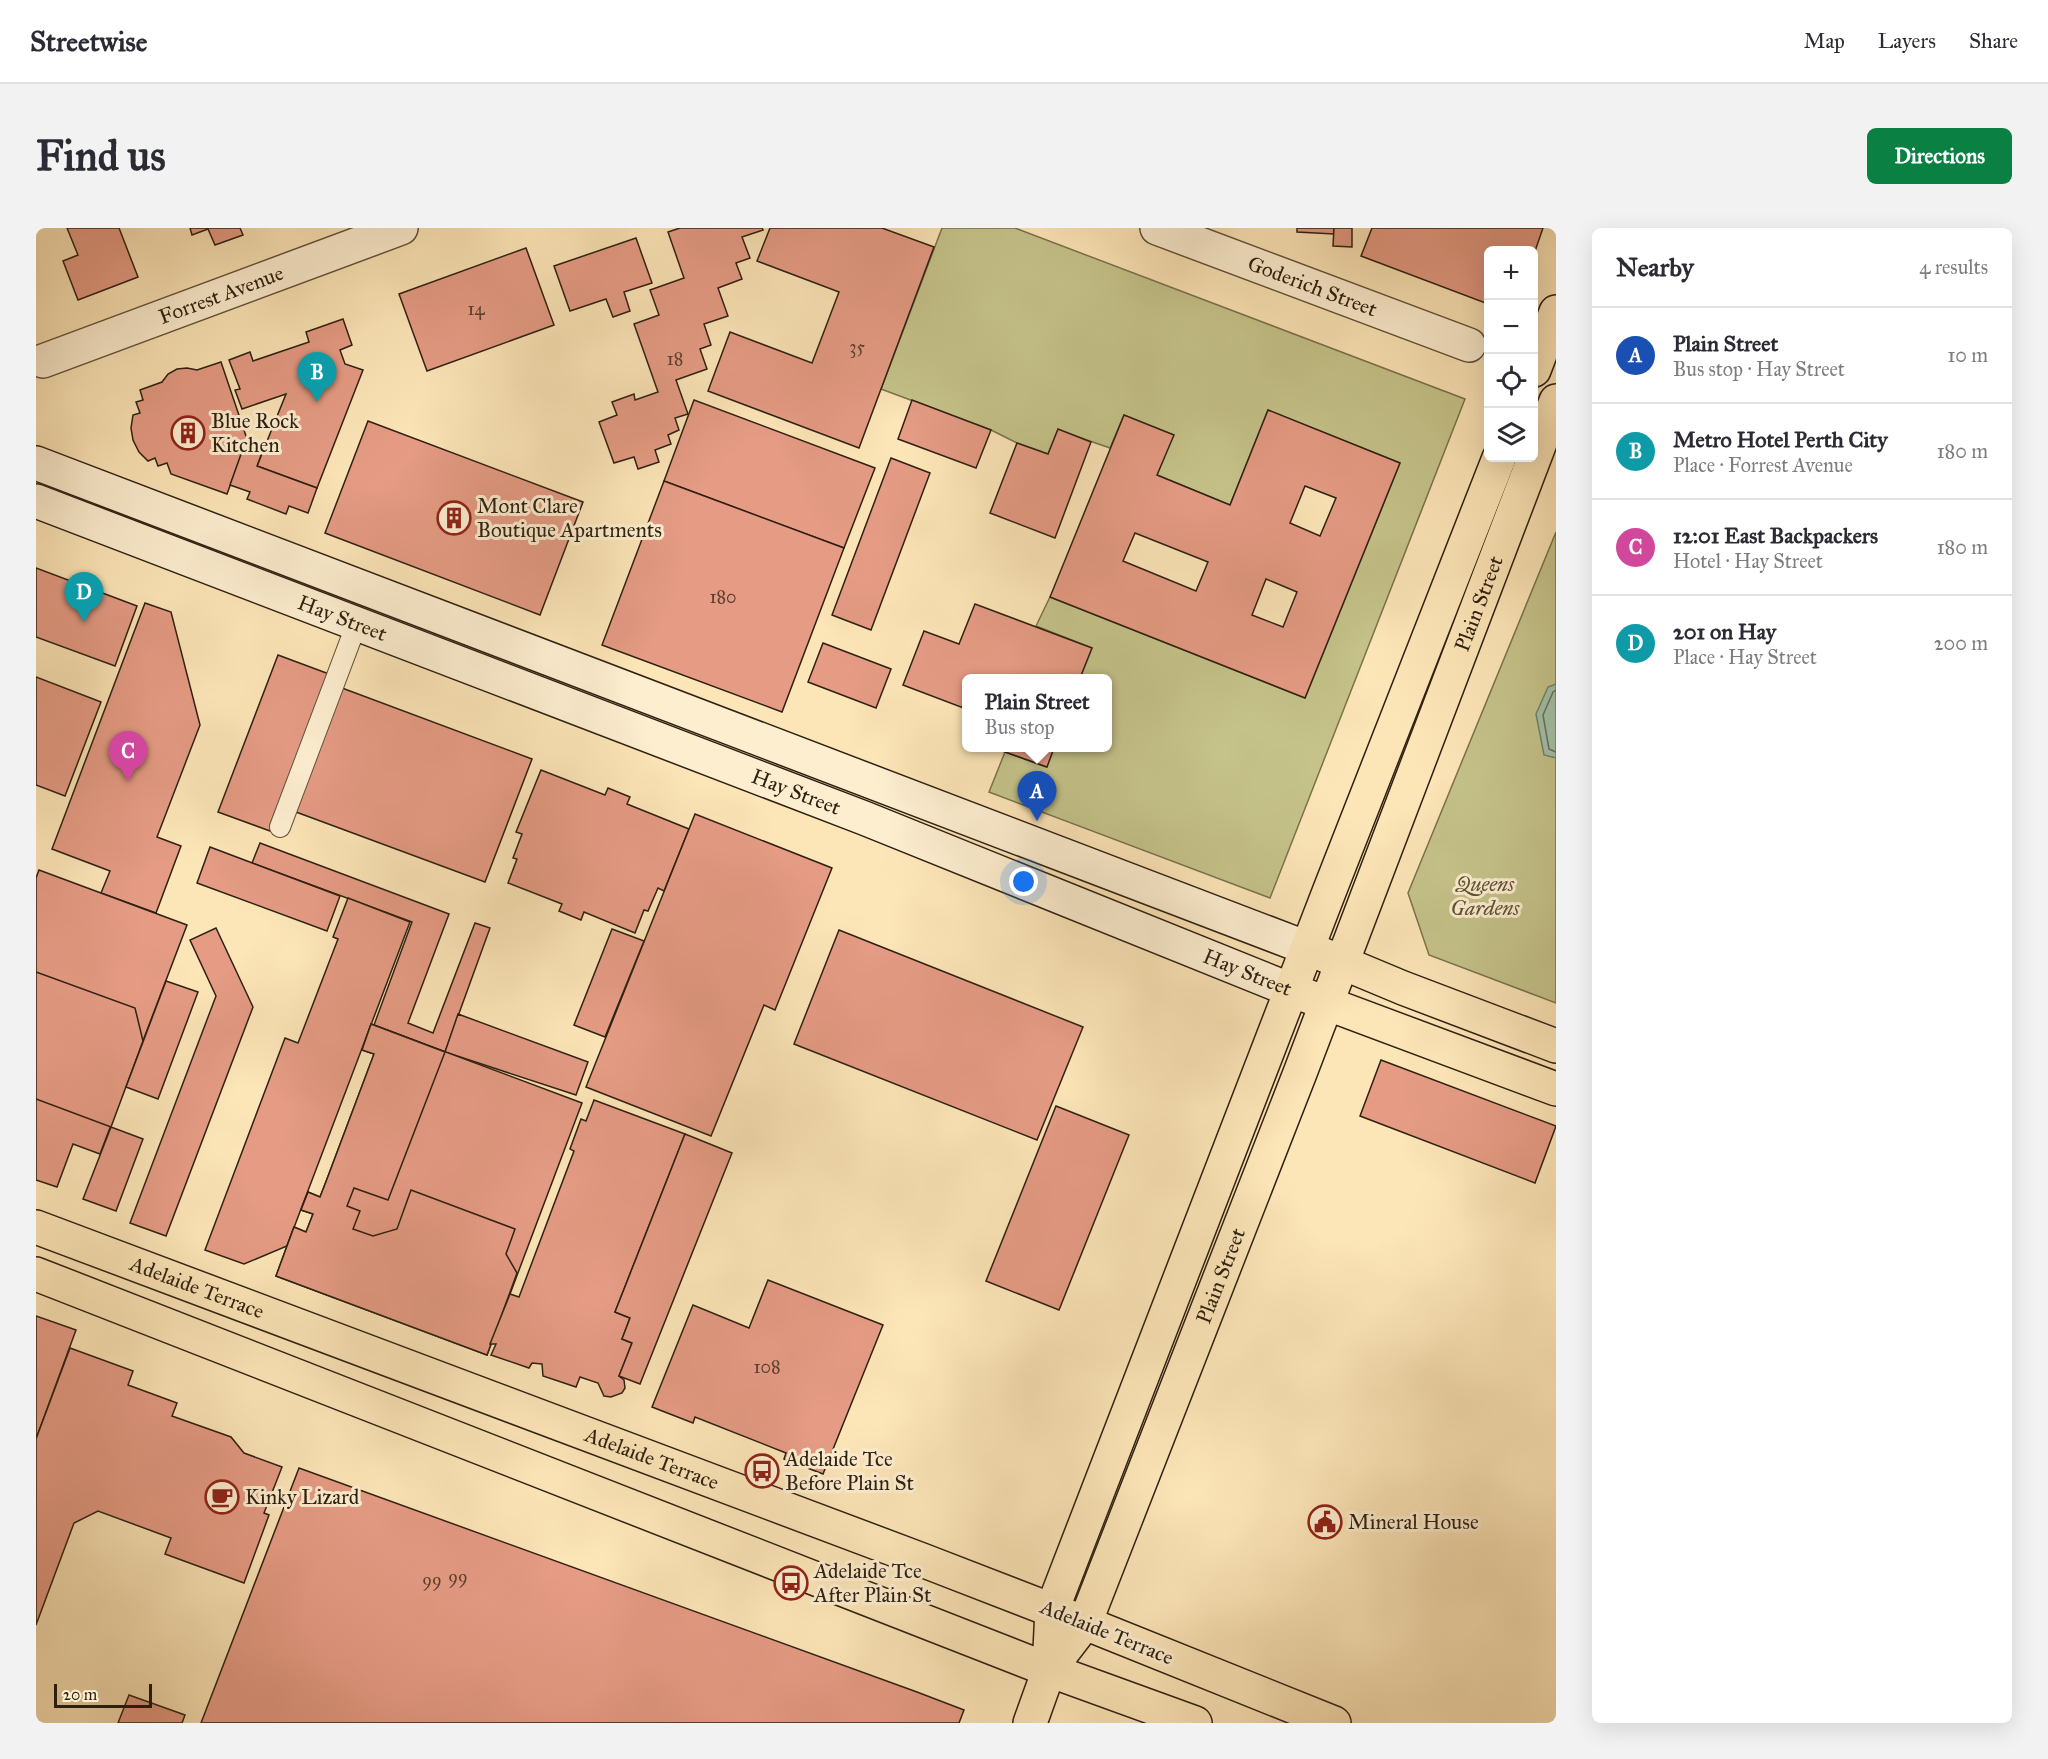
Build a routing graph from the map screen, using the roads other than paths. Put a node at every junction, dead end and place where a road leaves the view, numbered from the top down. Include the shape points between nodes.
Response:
1 (401, 228) edge
2 (1157, 228) edge
3 (1556, 312) edge
4 (1469, 345) dead end
5 (1538, 357) edge
6 (43, 361) dead end
7 (1556, 401) edge
8 (1497, 462) edge
9 (36, 463) edge
10 (36, 501) edge
11 (357, 623) junction
12 (280, 827) dead end
13 (1307, 948) junction
14 (1342, 962) junction
15 (1291, 990) junction
16 (1325, 1003) junction
17 (1556, 1046) edge
18 (1556, 1089) edge
19 (36, 1227) edge
20 (36, 1274) edge
21 (1052, 1610) junction
22 (1085, 1623) junction
23 (1049, 1670) junction
24 (1030, 1723) edge
25 (1195, 1723) edge
26 (1334, 1723) edge

1 - 6 main road, Forrest Avenue
2 - 4 main road, Goderich Street
3 - 5 main road
7 - 14 main road, Plain Street
8 - 13 main road, Plain Street
9 - 13 main road, Hay Street
10 - 11 main road, Hay Street
11 - 12 lane
11 - 15 main road, Hay Street via 864,818
13 - 14 main road, Hay Street
13 - 15 main road, Plain Street
14 - 16 main road, Plain Street
14 - 17 main road, Hay Street
15 - 16 main road, Hay Street
15 - 21 main road, Plain Street
16 - 18 main road, Hay Street
16 - 22 main road, Plain Street
19 - 21 main road, Adelaide Terrace
20 - 23 main road
21 - 22 main road, Adelaide Terrace
21 - 23 main road, Plain Street
22 - 23 main road, Plain Street
22 - 26 main road, Adelaide Terrace
23 - 24 main road, Plain Street
23 - 25 main road

